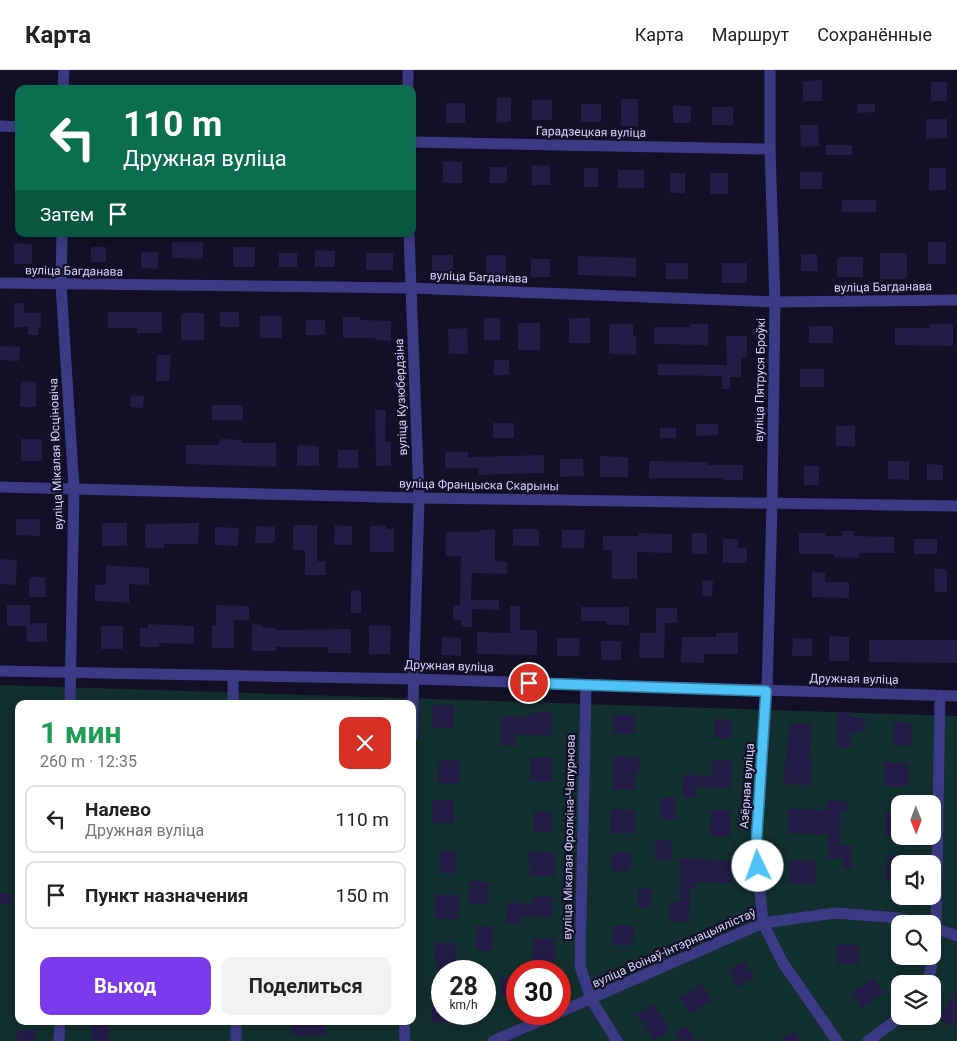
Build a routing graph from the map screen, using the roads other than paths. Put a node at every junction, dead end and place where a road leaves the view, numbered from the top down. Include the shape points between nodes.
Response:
1 (64, 70) edge
2 (408, 70) edge
3 (770, 70) edge
4 (63, 85) edge
5 (408, 85) edge
6 (0, 126) edge
7 (15, 127) edge
8 (416, 142) edge
9 (770, 149) junction
10 (62, 237) edge
11 (409, 237) edge
12 (0, 283) edge
13 (61, 285) junction
14 (410, 288) junction
15 (957, 300) edge
16 (775, 302) junction
17 (0, 486) edge
18 (74, 488) junction
19 (419, 498) junction
20 (772, 505) junction
21 (957, 506) edge
22 (0, 672) edge
23 (71, 673) junction
24 (233, 676) junction
25 (414, 678) junction
26 (586, 685) junction
27 (766, 691) junction
28 (940, 695) junction
29 (957, 696) edge
30 (70, 700) edge
31 (233, 700) edge
32 (413, 700) edge
33 (934, 915) edge
34 (891, 917) edge
35 (763, 923) junction
36 (941, 930) edge
37 (957, 936) edge
38 (591, 999) junction
39 (571, 1007) edge
40 (891, 1024) edge
41 (60, 1025) edge
42 (236, 1025) edge
43 (404, 1025) edge
44 (530, 1025) edge
45 (59, 1041) edge
46 (236, 1041) edge
47 (405, 1041) edge
48 (493, 1041) edge
49 (617, 1041) edge
50 (837, 1041) edge
51 (868, 1041) edge

1 - 4 street
2 - 5 street
3 - 9 street, вуліца Пятруся Броўкі
6 - 7 street
8 - 9 street, Гарадзецкая вуліца
9 - 16 street, вуліца Пятруся Броўкі
10 - 13 street, вуліца Мікалая Юсціновіча
11 - 14 street, вуліца Кузюбердзіна
12 - 13 street, вуліца Багданава
13 - 14 street, вуліца Багданава
13 - 18 street, вуліца Мікалая Юсціновіча
14 - 16 street, вуліца Багданава
14 - 19 street, вуліца Кузюбердзіна
15 - 16 street, вуліца Багданава
16 - 20 street, вуліца Пятруся Броўкі
17 - 18 street, вуліца Францыска Скарыны
18 - 19 street, вуліца Францыска Скарыны
18 - 23 street, вуліца Мікалая Юсціновіча
19 - 20 street, вуліца Францыска Скарыны
19 - 25 street, вуліца Кузюбердзіна
20 - 21 street, вуліца Францыска Скарыны
20 - 27 street, вуліца Пятруся Броўкі
22 - 23 street, Дружная вуліца
23 - 24 street, Дружная вуліца
23 - 30 street, вуліца Мікалая Юсціновіча
24 - 25 street, Дружная вуліца
24 - 31 street
25 - 26 street, Дружная вуліца
25 - 32 street, вуліца Кузюбердзіна
26 - 27 street, Дружная вуліца
26 - 38 street, вуліца Мікалая Фролкіна-Чапурнова via 580,966
27 - 28 street, Дружная вуліца
27 - 35 street, Азёрная вуліца via 756,848
28 - 29 street, Дружная вуліца
28 - 33 street
34 - 35 street, вуліца Воінаў-інтэрнацыялістаў via 835,913
35 - 38 street, вуліца Воінаў-інтэрнацыялістаў
35 - 50 street, Азёрная вуліца via 783,963
36 - 37 street
38 - 39 street, вуліца Воінаў-інтэрнацыялістаў
38 - 49 street, вуліца Мікалая Фролкіна-Чапурнова
40 - 51 street
41 - 45 street
42 - 46 street
43 - 47 street
44 - 48 street

